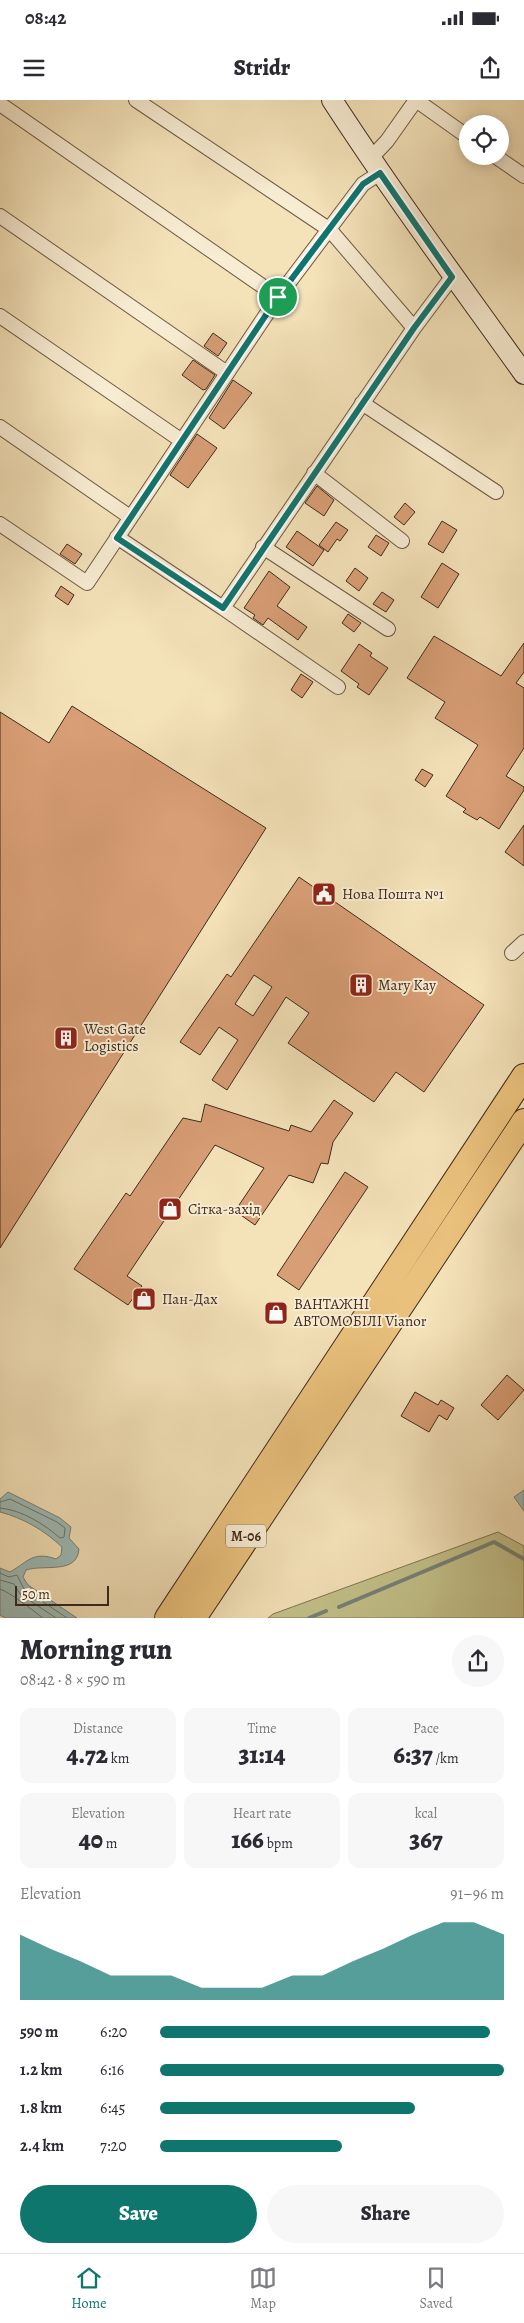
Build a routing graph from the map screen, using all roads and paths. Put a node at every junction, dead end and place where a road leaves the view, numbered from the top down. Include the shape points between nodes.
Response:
1 (136, 100) edge
2 (332, 100) edge
3 (416, 100) edge
4 (0, 104) edge
5 (459, 131) edge
6 (508, 165) edge
7 (375, 166) junction
8 (524, 176) edge
9 (0, 216) edge
10 (330, 230) junction
11 (452, 277) junction
12 (278, 297) junction
13 (0, 316) edge
14 (414, 328) junction
15 (227, 373) junction
16 (524, 374) edge
17 (362, 403) junction
18 (0, 427) edge
19 (182, 441) junction
20 (314, 473) junction
21 (496, 492) dead end
22 (130, 518) junction
23 (0, 524) edge
24 (117, 538) junction
25 (402, 541) dead end
26 (263, 547) junction
27 (223, 608) junction
28 (388, 630) dead end
29 (338, 687) dead end
30 (524, 942) edge
31 (512, 953) dead end
32 (524, 1076) edge
33 (524, 1121) edge
34 (191, 1609) edge
35 (167, 1618) edge

1 - 10 street
2 - 7 main road
3 - 5 street
3 - 7 street via 387,141
4 - 12 street
6 - 8 street
7 - 10 street
7 - 11 main road
9 - 15 street
10 - 12 street
10 - 14 street
11 - 14 street
11 - 16 main road
12 - 15 street
13 - 19 street
14 - 17 street
15 - 19 street
17 - 20 street
17 - 21 street
18 - 22 street
19 - 22 street
20 - 25 street
20 - 26 street
22 - 24 street
23 - 24 street via 87,582
24 - 27 street
26 - 27 street
26 - 28 street
27 - 29 street
30 - 31 street
32 - 34 highway, М-06
33 - 34 highway, М-06
34 - 35 highway, М-06

